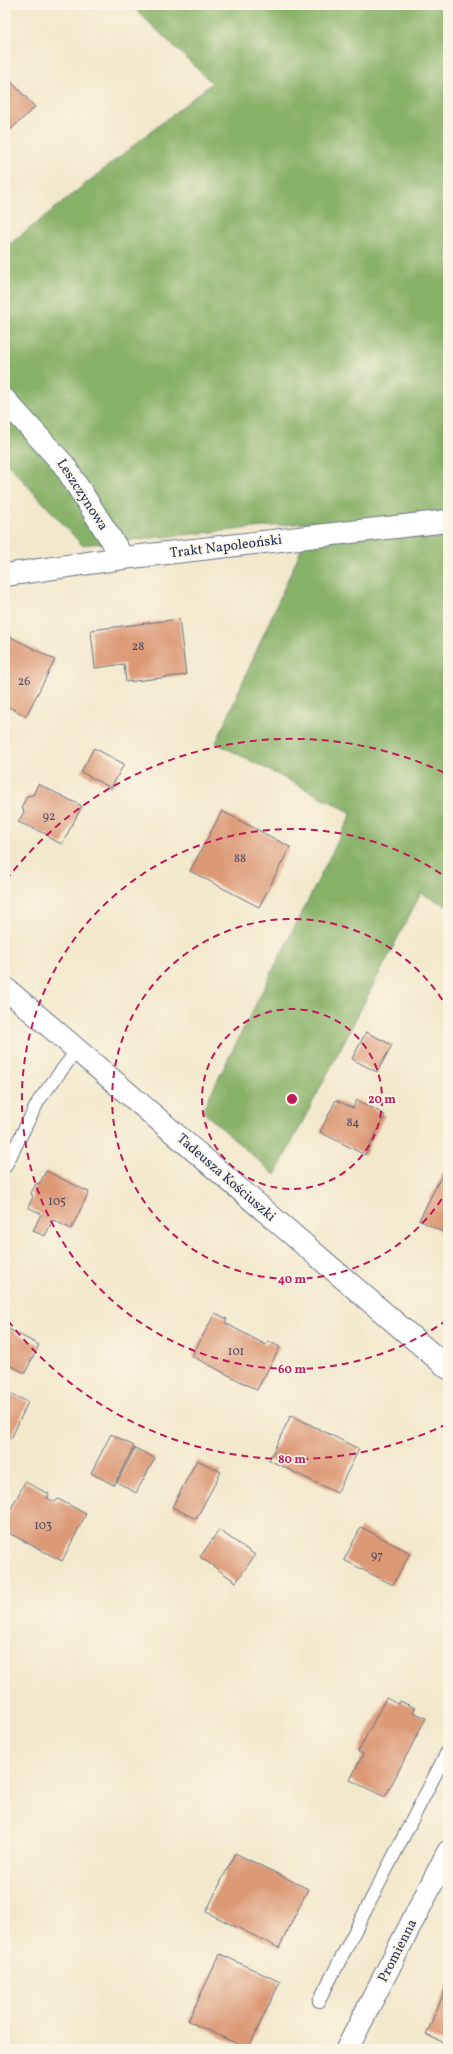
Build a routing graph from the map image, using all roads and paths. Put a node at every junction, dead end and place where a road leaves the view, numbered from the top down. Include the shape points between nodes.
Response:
1 (5, 400) edge
2 (448, 521) edge
3 (123, 558) junction
4 (5, 575) edge
5 (5, 988) edge
6 (77, 1050) junction
7 (5, 1167) edge
8 (448, 1368) edge
9 (448, 1750) edge
10 (448, 1852) edge
11 (319, 2001) dead end
12 (348, 2049) edge

1 - 3 street, Leszczynowa via 64,465
2 - 3 street, Trakt Napoleoński
3 - 4 street, Trakt Napoleoński
5 - 6 street, Tadeusza Kościuszki
6 - 7 lane via 39,1100
6 - 8 street, Tadeusza Kościuszki
9 - 11 lane
10 - 12 street, Promienna

